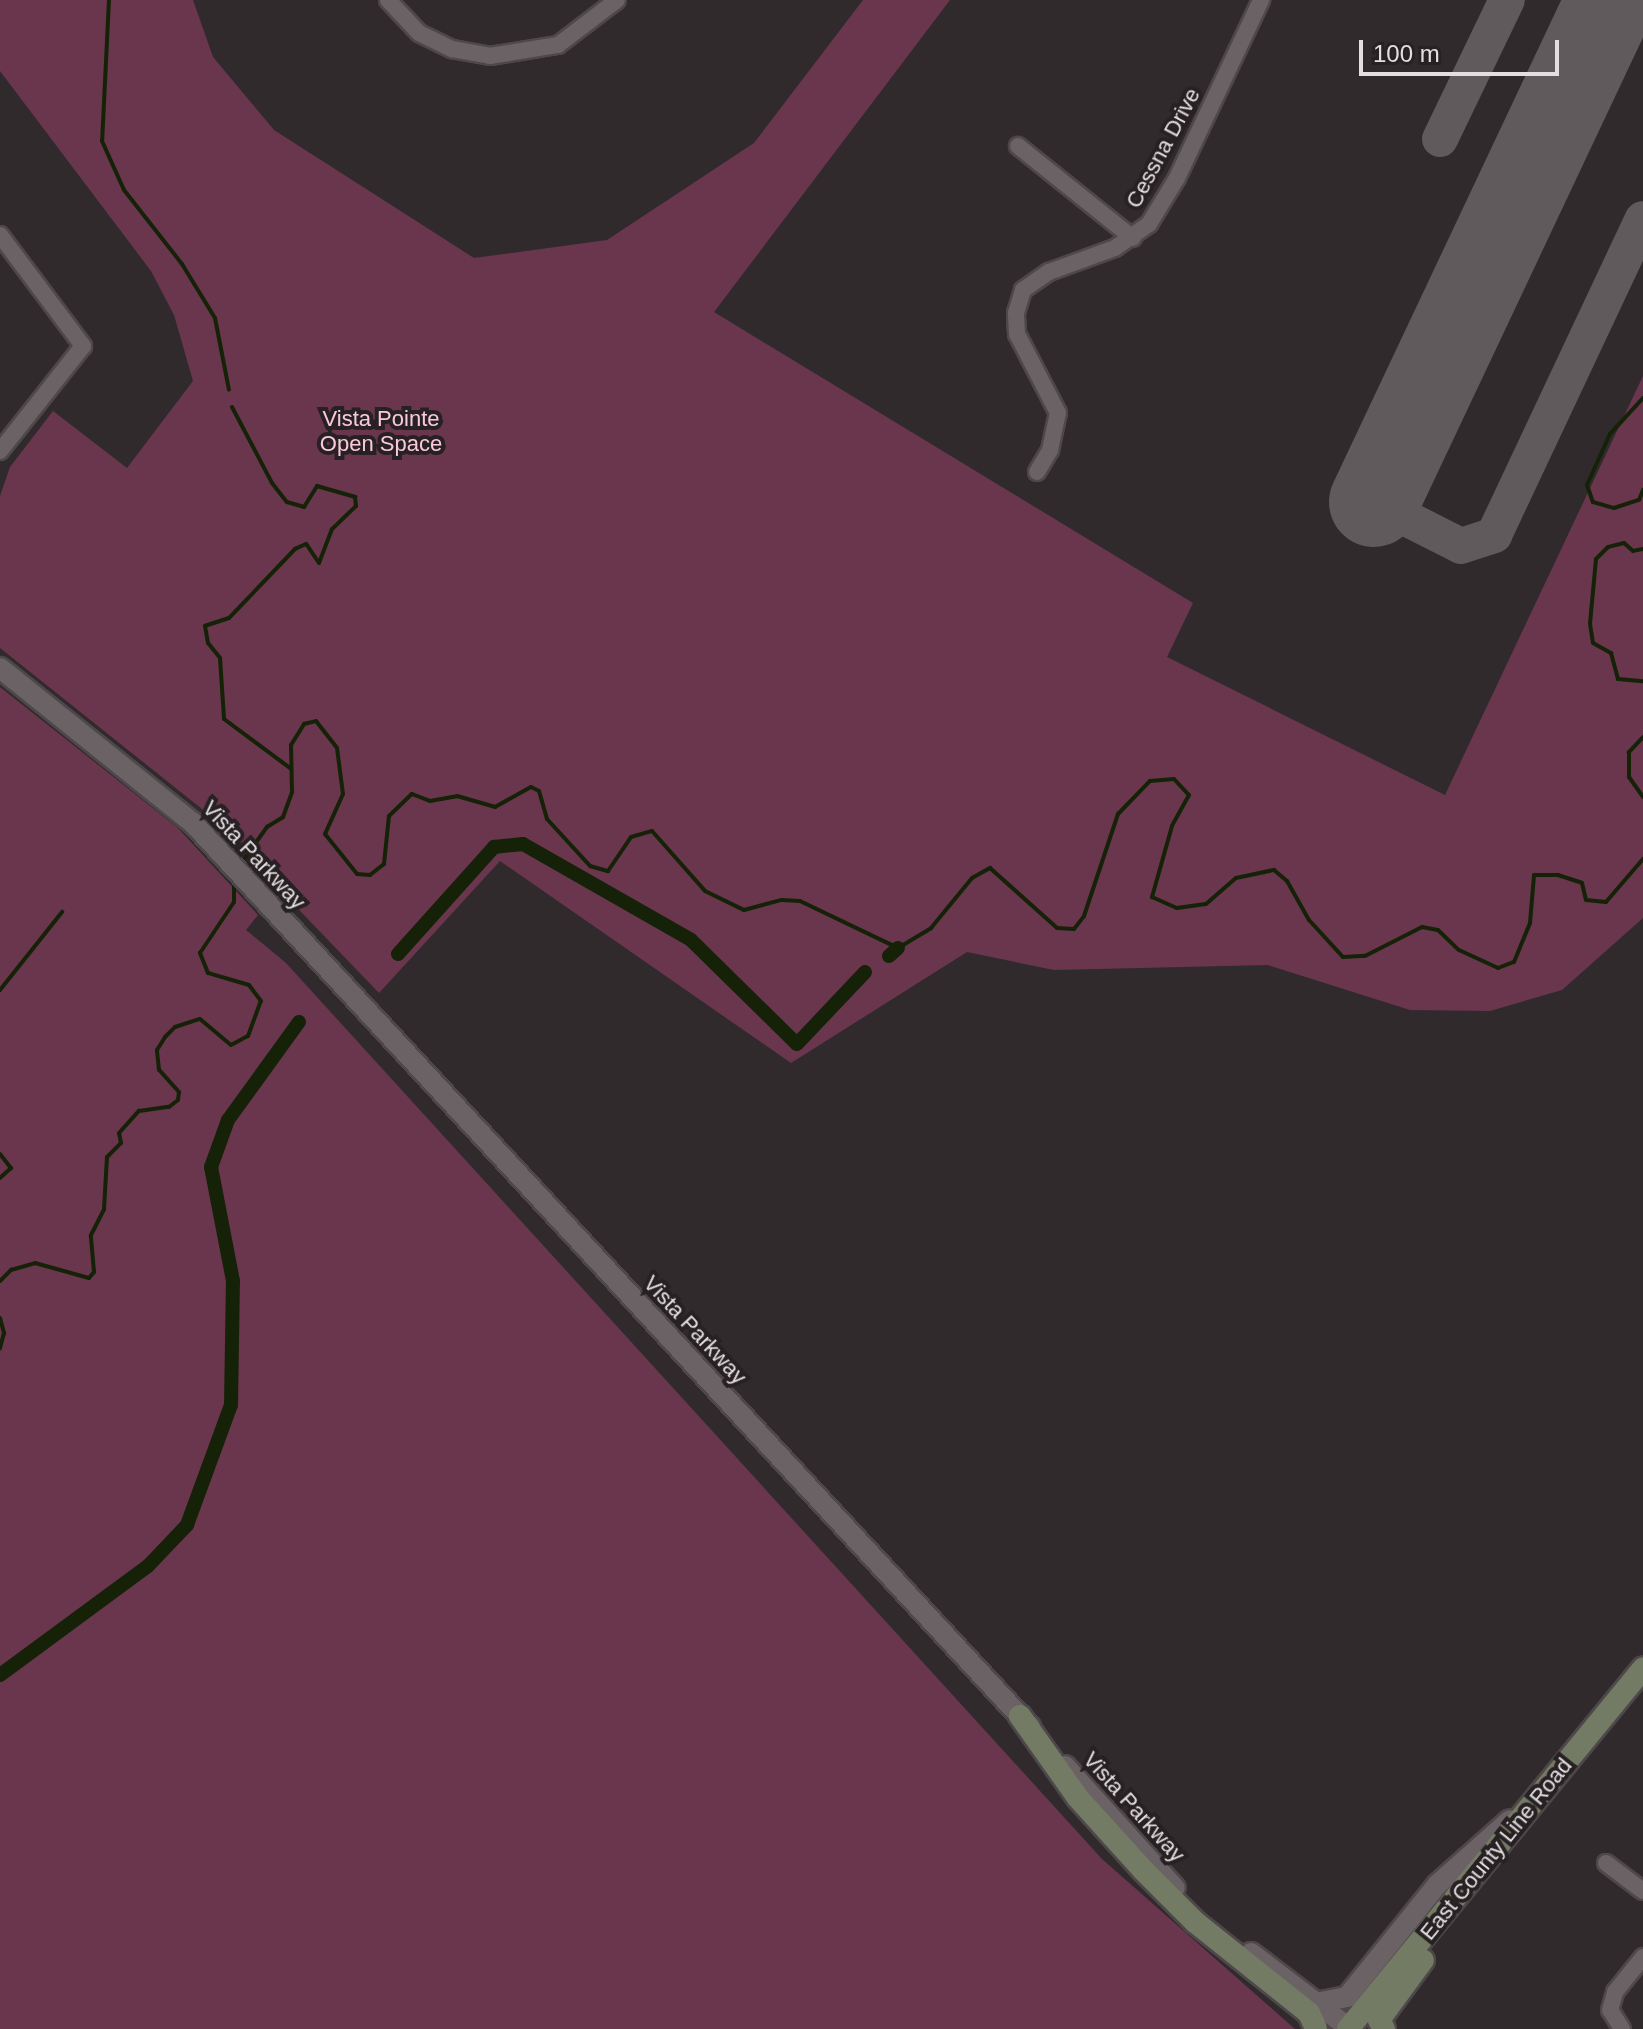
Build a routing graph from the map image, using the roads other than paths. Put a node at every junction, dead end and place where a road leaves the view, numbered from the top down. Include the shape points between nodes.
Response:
1 (388, 0) edge
2 (617, 0) edge
3 (1261, 0) edge
4 (1018, 146) dead end
5 (0, 235) edge
6 (1133, 238) junction
7 (0, 451) edge
8 (1037, 472) dead end
9 (0, 668) edge
10 (1643, 1668) edge
11 (1020, 1716) junction
12 (1550, 1784) junction
13 (1606, 1863) dead end
14 (1643, 1891) edge
15 (1643, 1957) edge
16 (1316, 2003) junction
17 (1316, 2029) edge
18 (1350, 2029) edge
19 (1384, 2029) edge
20 (1622, 2029) edge

1 - 2 street via 419,33 452,49 490,56 558,45
3 - 6 street, Cessna Drive via 1160,211
4 - 6 street
5 - 7 street via 83,346
6 - 8 street, Cessna Drive via 1036,278 1017,303 1020,343 1058,413 1050,450
9 - 11 street, Vista Parkway via 193,823
10 - 12 main road, East County Line Road
11 - 16 street, Vista Parkway via 1177,1891
11 - 17 main road via 1078,1798 1143,1870 1195,1922 1309,2013
12 - 16 street via 1438,1884 1347,1997
12 - 18 main road, East County Line Road
12 - 19 main road via 1379,2020
13 - 14 street
15 - 20 street via 1615,1992 1610,2010
16 - 18 street, Vista Parkway

